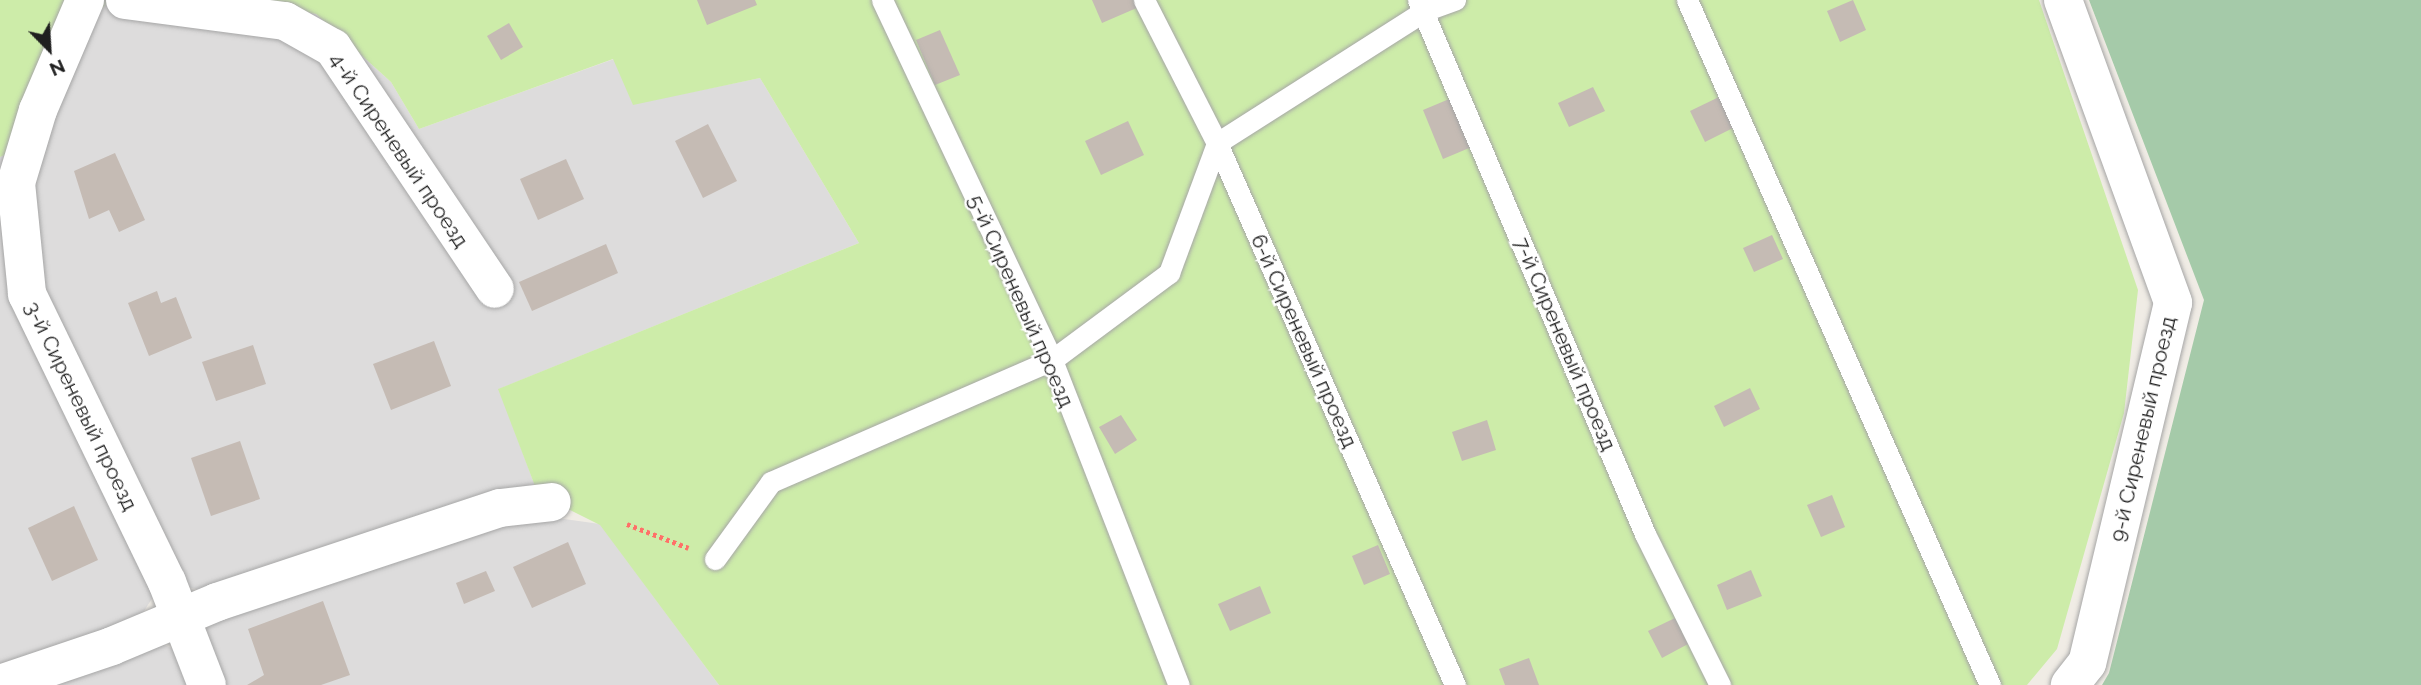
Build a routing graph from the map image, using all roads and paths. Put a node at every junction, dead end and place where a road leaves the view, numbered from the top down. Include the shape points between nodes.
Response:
1 (85, 0) edge
2 (125, 0) edge
3 (881, 0) edge
4 (1144, 0) edge
5 (1455, 0) edge
6 (1686, 0) edge
7 (2063, 0) edge
8 (1421, 6) edge
9 (1217, 143) junction
10 (495, 289) dead end
11 (1052, 359) junction
12 (552, 502) dead end
13 (627, 524) dead end
14 (715, 559) joint
15 (180, 617) junction
16 (2079, 674) edge
17 (0, 684) edge
18 (206, 685) edge
19 (1179, 685) edge
20 (1455, 685) edge
21 (1720, 685) edge
22 (1990, 685) edge

1 - 15 street, 3-й Сиреневый проезд via 38,110 16,183 27,294
2 - 10 street, 4-й Сиреневый проезд via 285,21 333,48
3 - 11 lane, 5-й Сиреневый проезд
4 - 9 lane, 6-й Сиреневый проезд
5 - 8 lane
6 - 22 lane
7 - 16 street, 9-й Сиреневый проезд via 2173,303
8 - 9 lane
8 - 21 lane, 7-й Сиреневый проезд via 1645,534
9 - 11 lane via 1169,273
9 - 20 lane, 6-й Сиреневый проезд
11 - 14 lane via 771,482
11 - 19 lane, 5-й Сиреневый проезд
12 - 15 street via 500,508
13 - 14 path
15 - 17 street
15 - 18 street, 3-й Сиреневый проезд

